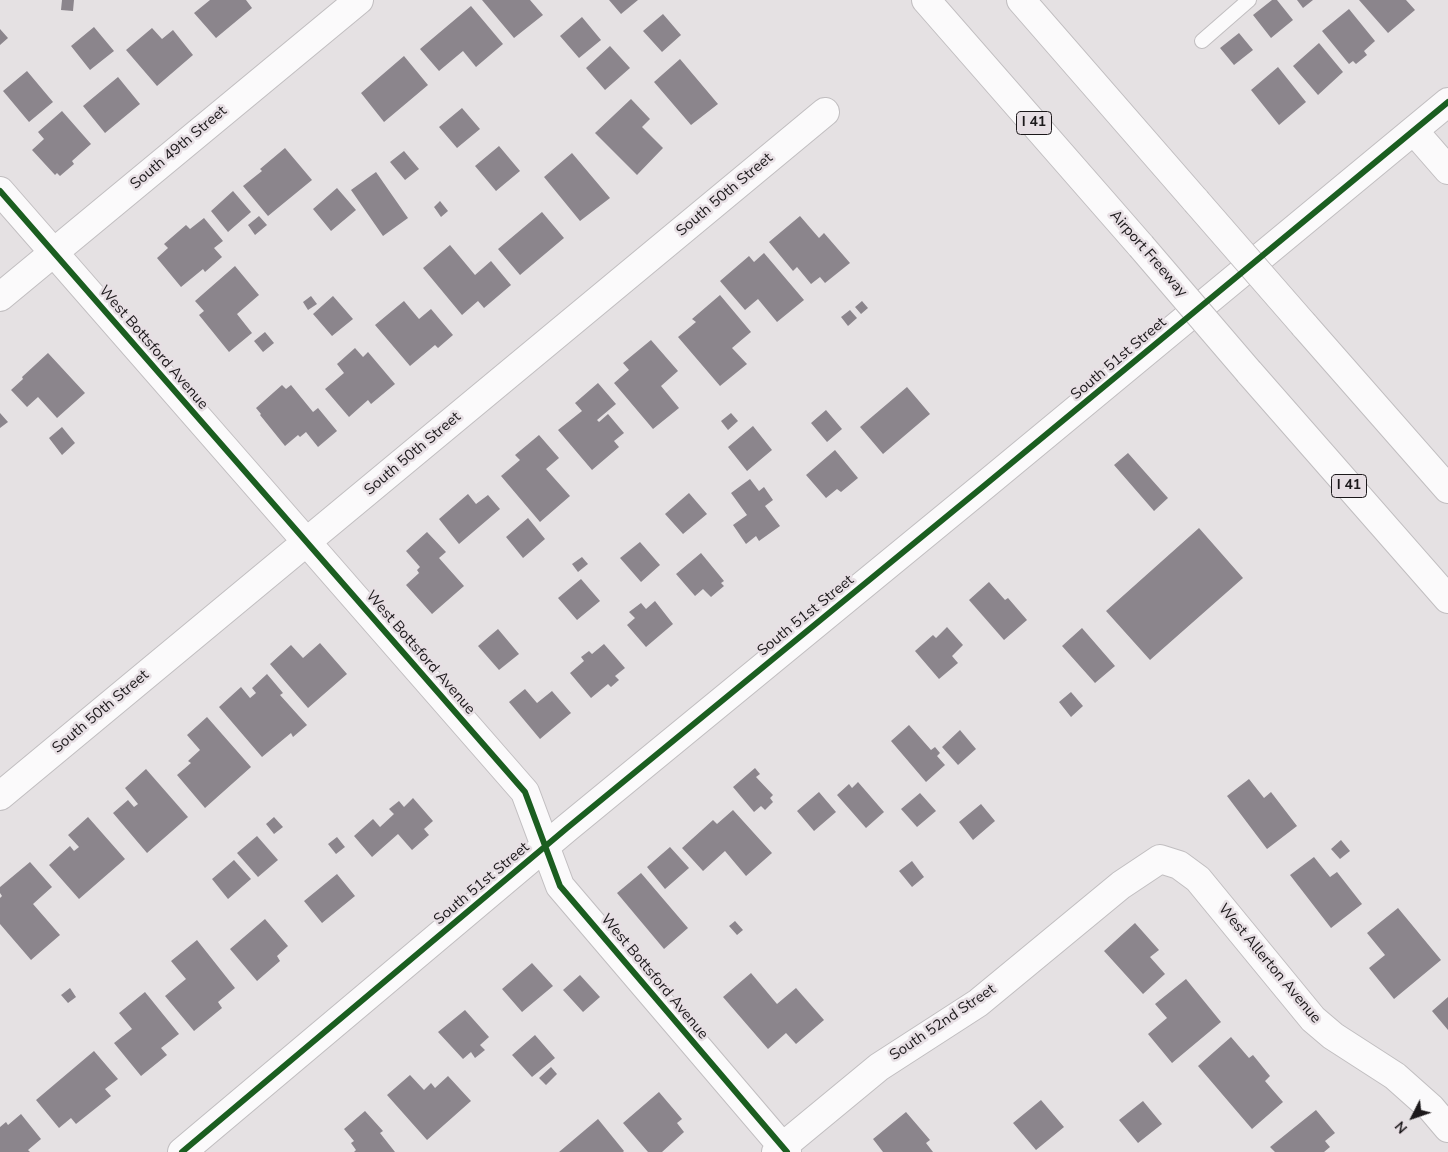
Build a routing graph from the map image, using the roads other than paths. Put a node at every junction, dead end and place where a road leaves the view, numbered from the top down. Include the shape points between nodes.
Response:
1 (359, 0) edge
2 (926, 0) edge
3 (1021, 0) edge
4 (1249, 0) edge
5 (1202, 41) dead end
6 (1448, 102) edge
7 (826, 112) dead end
8 (1414, 131) junction
9 (1448, 170) edge
10 (0, 191) edge
11 (53, 252) junction
12 (0, 297) edge
13 (1448, 489) edge
14 (307, 541) junction
15 (1448, 599) edge
16 (0, 796) edge
17 (545, 847) junction
18 (1160, 859) joint
19 (1448, 1128) edge
20 (781, 1150) edge
21 (182, 1152) edge

1 - 11 main road, South 49th Street
2 - 15 main road, Airport Freeway / I 41, bridge
3 - 13 main road, bridge
4 - 5 lane
6 - 8 main road, South 51st Street
7 - 14 main road, South 50th Street
8 - 9 main road
8 - 17 main road, South 51st Street
10 - 11 main road, West Bottsford Avenue
11 - 12 main road, South 49th Street
11 - 14 main road, West Bottsford Avenue
14 - 16 main road, South 50th Street
14 - 17 main road, West Bottsford Avenue via 525,792
17 - 20 main road, West Bottsford Avenue via 560,886
17 - 21 main road, South 51st Street
18 - 19 main road, West Allerton Avenue via 1179,865 1198,879 1313,1018 1332,1036 1395,1076
18 - 20 main road, South 52nd Street via 1121,885 978,1003 878,1067

